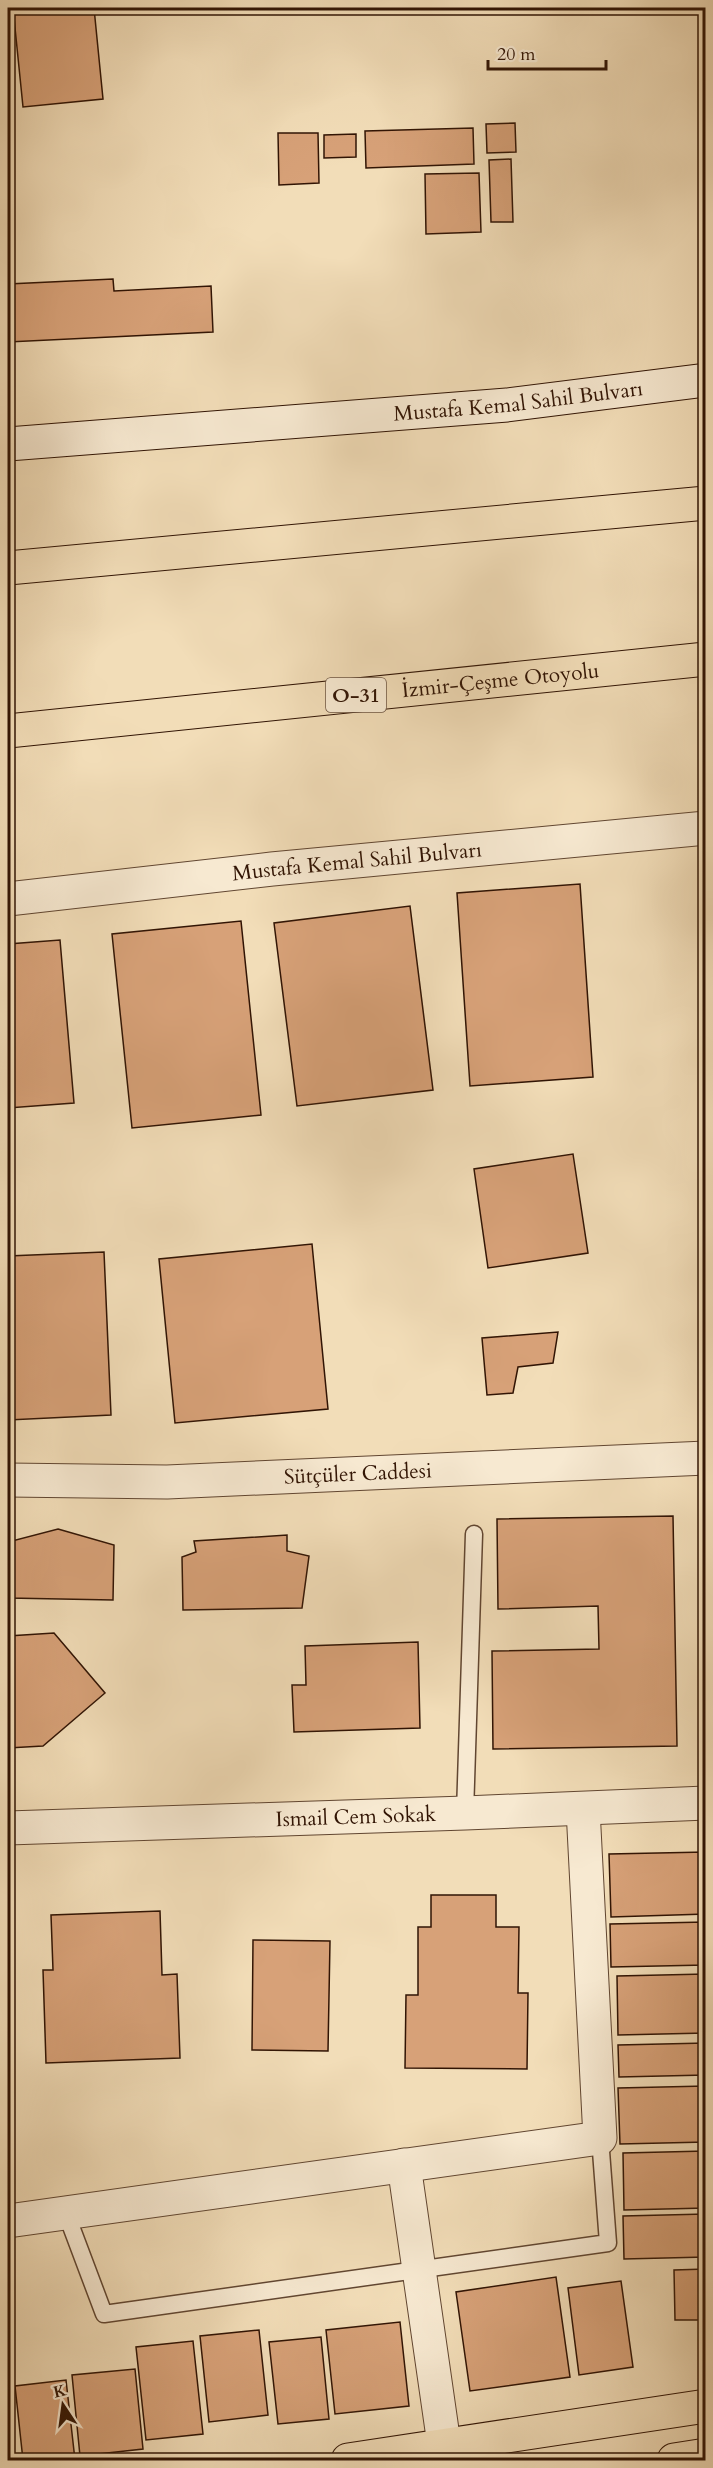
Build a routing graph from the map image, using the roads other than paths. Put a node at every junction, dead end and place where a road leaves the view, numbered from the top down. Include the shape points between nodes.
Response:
1 (705, 380) edge
2 (8, 444) edge
3 (705, 503) edge
4 (8, 568) edge
5 (705, 659) edge
6 (8, 730) edge
7 (705, 828) edge
8 (8, 898) edge
9 (705, 1458) edge
10 (8, 1480) edge
11 (474, 1534) dead end
12 (705, 1803) edge
13 (583, 1809) junction
14 (465, 1813) junction
15 (8, 1828) edge
16 (600, 2138) junction
17 (404, 2165) junction
18 (66, 2213) junction
19 (8, 2221) edge
20 (419, 2271) junction
21 (705, 2406) edge
22 (444, 2445) junction
23 (705, 2456) edge
24 (348, 2460) edge
25 (674, 2460) edge

1 - 2 street, Mustafa Kemal Sahil Bulvarı via 507,405
3 - 4 main road
5 - 6 main road, İzmir-Çeşme Otoyolu / O-31
7 - 8 street, Mustafa Kemal Sahil Bulvarı
9 - 10 street, Sütçüler Caddesi via 167,1482
11 - 14 lane
12 - 13 street, Ismail Cem Sokak
13 - 14 street, Ismail Cem Sokak
13 - 16 street
14 - 15 street, Ismail Cem Sokak
16 - 17 street
16 - 20 lane via 608,2242
17 - 18 street
17 - 20 street
18 - 19 street
18 - 20 lane via 104,2314
20 - 22 street
21 - 22 main road
22 - 24 main road
23 - 25 main road

